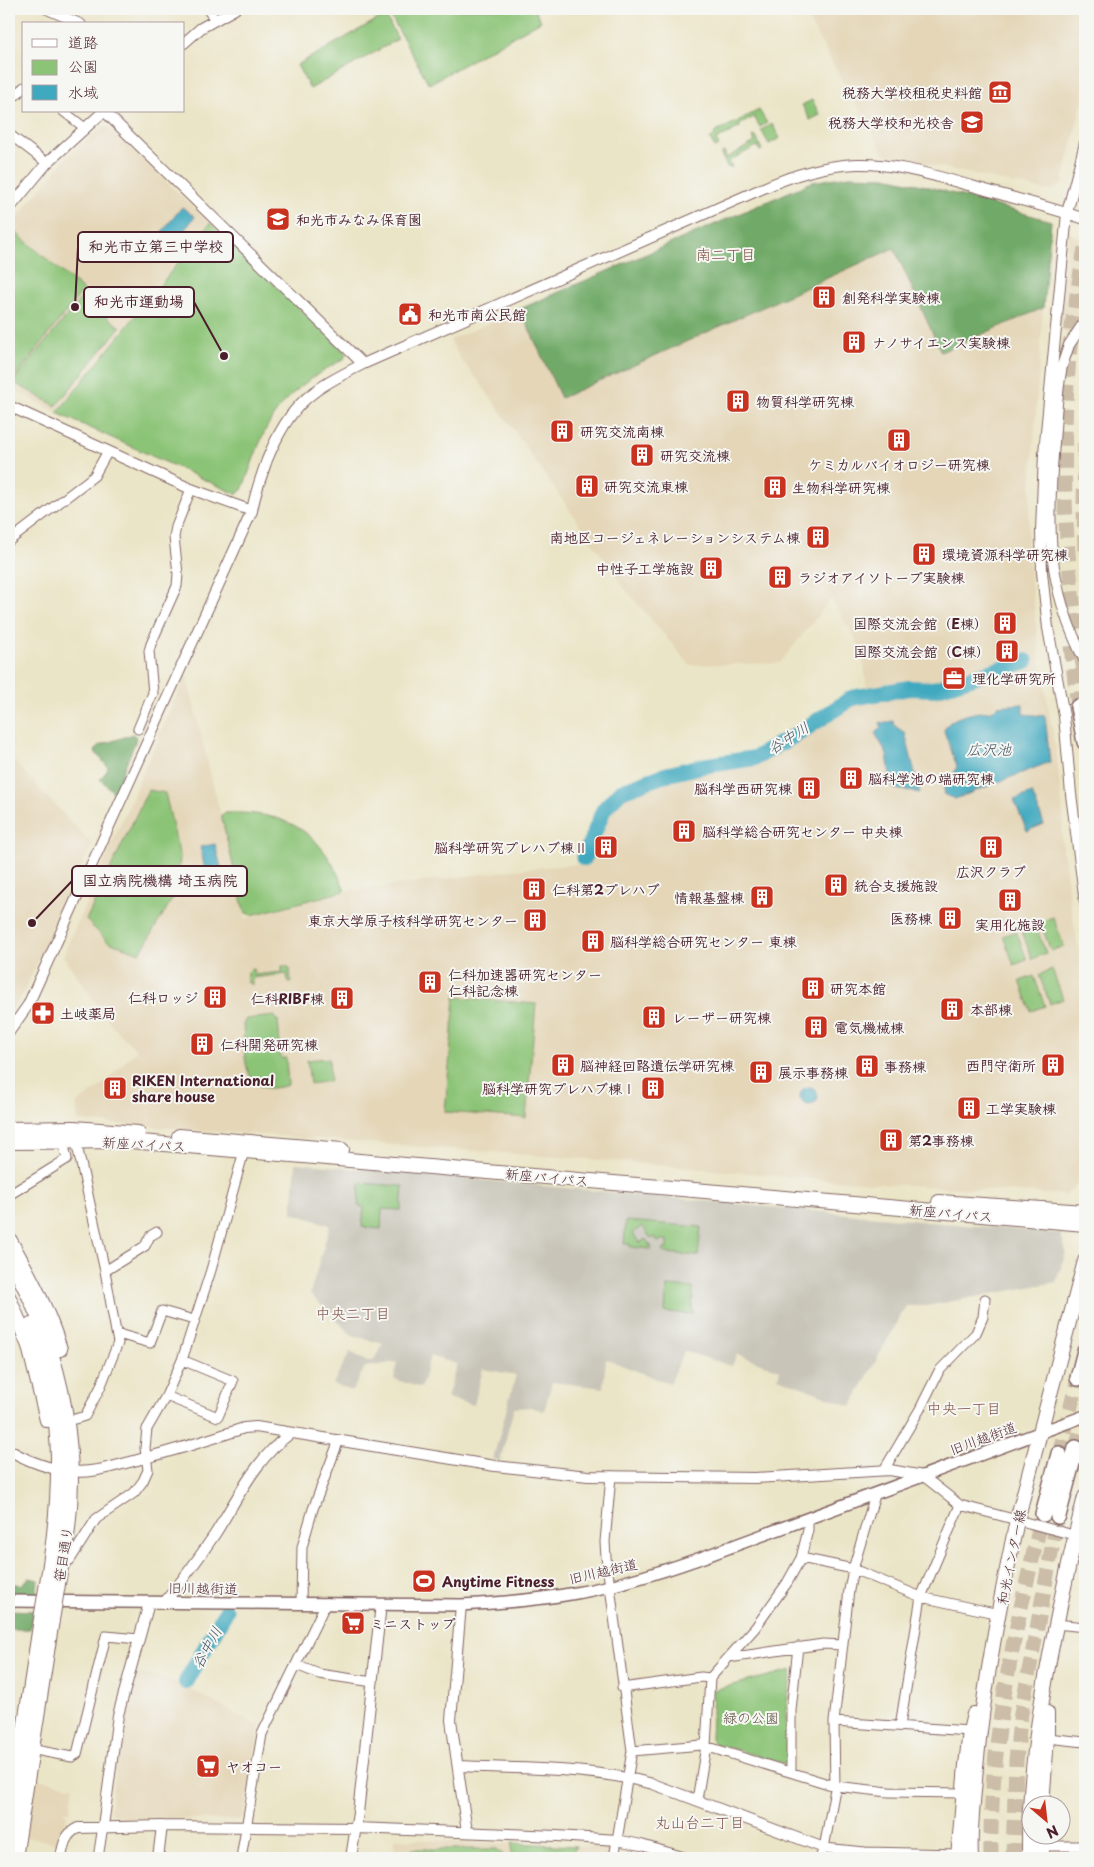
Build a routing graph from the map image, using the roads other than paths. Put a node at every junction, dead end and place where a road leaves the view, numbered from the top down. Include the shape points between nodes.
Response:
1 (46, 9) edge
2 (207, 9) edge
3 (234, 9) edge
4 (215, 19) junction
5 (77, 22) edge
6 (185, 42) edge
7 (22, 89) edge
8 (9, 93) edge
9 (64, 112) edge
10 (103, 112) edge
11 (105, 112) edge
12 (85, 128) junction
13 (9, 134) edge
14 (1085, 142) edge
15 (46, 163) junction
16 (9, 209) edge
17 (1067, 213) junction
18 (1085, 219) edge
19 (1085, 321) edge
20 (364, 364) junction
21 (9, 406) edge
22 (108, 451) junction
23 (191, 489) junction
24 (252, 511) junction
25 (9, 542) edge
26 (1085, 661) edge
27 (1078, 707) tunnel mouth
28 (138, 729) dead end
29 (1085, 742) edge
30 (1085, 902) edge
31 (9, 1032) edge
32 (9, 1129) edge
33 (70, 1141) junction
34 (9, 1142) edge
35 (244, 1151) junction
36 (9, 1195) edge
37 (1085, 1212) edge
38 (1085, 1224) edge
39 (157, 1232) dead end
40 (9, 1239) edge
41 (9, 1258) edge
42 (1085, 1261) edge
43 (105, 1271) junction
44 (9, 1276) edge
45 (9, 1298) edge
46 (985, 1299) dead end
47 (194, 1320) junction
48 (118, 1334) junction
49 (1085, 1351) edge
50 (182, 1360) junction
51 (51, 1368) junction
52 (1078, 1378) tunnel mouth
53 (166, 1396) junction
54 (1085, 1416) edge
55 (75, 1419) junction
56 (291, 1433) junction
57 (1039, 1433) junction
58 (68, 1434) junction
59 (339, 1440) junction
60 (58, 1446) junction
61 (1076, 1448) tunnel mouth
62 (9, 1450) edge
63 (1058, 1454) tunnel mouth
64 (148, 1458) junction
65 (884, 1470) junction
66 (65, 1471) junction
67 (611, 1476) junction
68 (923, 1476) junction
69 (875, 1495) junction
70 (1085, 1497) edge
71 (960, 1505) junction
72 (808, 1519) junction
73 (1017, 1520) junction
74 (1080, 1536) edge
75 (801, 1558) junction
76 (853, 1569) junction
77 (57, 1570) junction
78 (608, 1586) junction
79 (921, 1597) junction
80 (9, 1602) edge
81 (149, 1603) junction
82 (164, 1603) junction
83 (326, 1603) junction
84 (302, 1604) junction
85 (381, 1604) junction
86 (461, 1605) junction
87 (999, 1614) junction
88 (1056, 1624) junction
89 (1085, 1627) edge
90 (139, 1638) junction
91 (843, 1645) junction
92 (798, 1647) junction
93 (731, 1656) junction
94 (989, 1663) junction
95 (296, 1666) junction
96 (1046, 1672) junction
97 (710, 1678) junction
98 (372, 1682) junction
99 (622, 1688) junction
100 (834, 1722) junction
101 (900, 1726) junction
102 (970, 1731) junction
103 (1047, 1738) junction
104 (1085, 1742) edge
105 (706, 1746) junction
106 (21, 1747) edge
107 (632, 1751) junction
108 (458, 1766) junction
109 (791, 1772) junction
110 (628, 1777) junction
111 (835, 1786) junction
112 (963, 1793) junction
113 (1043, 1794) edge
114 (697, 1800) junction
115 (103, 1826) junction
116 (162, 1826) junction
117 (246, 1827) junction
118 (9, 1828) edge
119 (356, 1828) junction
120 (467, 1832) junction
121 (616, 1840) junction
122 (1042, 1846) edge
123 (1085, 1846) edge
124 (824, 1848) junction
125 (963, 1857) edge
126 (15, 1858) edge
127 (61, 1858) edge
128 (98, 1858) edge
129 (158, 1858) edge
130 (241, 1858) edge
131 (351, 1858) edge
132 (614, 1858) edge
133 (686, 1858) edge
134 (820, 1858) edge
135 (1029, 1858) edge

1 - 5 street
2 - 4 street
3 - 4 street
4 - 6 street
7 - 8 street via 16,95
9 - 12 street
10 - 12 street
11 - 20 street
12 - 15 street
13 - 15 street
14 - 17 street
15 - 16 street
17 - 18 street
17 - 20 street via 915,170 875,164 832,166 781,180
17 - 30 street via 1044,453 1042,572 1048,628 1064,716
19 - 26 street via 1069,345 1062,366 1050,508 1057,585 1064,612
20 - 24 street via 317,388 290,415 256,488
21 - 22 street
22 - 23 street
22 - 25 street via 94,476
23 - 24 street
23 - 28 street via 174,537 177,586 150,644 153,693
24 - 31 street via 28,1004
27 - 29 highway
32 - 37 main road, 新座バイパス via 74,1128 194,1137 867,1198
33 - 34 main road, 新座バイパス
33 - 35 main road, 新座バイパス via 130,1141
33 - 36 street via 67,1159
33 - 43 street
35 - 38 main road, 新座バイパス
35 - 47 street
39 - 43 street via 150,1236 145,1246
40 - 55 main road via 34,1282 53,1326 68,1378
41 - 51 main road, 笹目通り via 35,1309
42 - 57 main road, 和光インター線
43 - 48 street
44 - 51 main road, 笹目通り
45 - 60 main road via 29,1346 50,1432
46 - 65 street via 983,1317 976,1333 939,1371
47 - 48 street via 162,1311 150,1343
47 - 50 street
48 - 55 street via 116,1351 100,1388 85,1416
49 - 52 highway
50 - 53 street
50 - 53 street via 233,1381 218,1417
51 - 58 main road, 笹目通り
51 - 60 main road, 笹目通り
53 - 64 street via 147,1429 145,1448
54 - 57 main road, 旧川越街道
55 - 58 main road
56 - 59 street
56 - 64 street via 244,1428
56 - 82 street via 260,1461 199,1558
57 - 68 main road, 旧川越街道
57 - 73 main road, 和光インター線
58 - 66 main road, 笹目通り
59 - 67 street via 495,1466
59 - 84 street via 312,1509 302,1546
60 - 66 main road, 笹目通り
61 - 63 highway via 1050,1515
62 - 66 street via 40,1465
64 - 66 street via 99,1469
64 - 77 street via 148,1470 134,1493 96,1519 70,1560
65 - 67 street via 755,1478
65 - 68 street
66 - 77 main road, 笹目通り via 56,1528
67 - 78 street via 605,1542
68 - 69 main road, 旧川越街道
68 - 71 street
69 - 72 main road, 旧川越街道
69 - 76 street
70 - 74 main road
71 - 73 street
71 - 79 street
72 - 75 street
72 - 78 main road, 旧川越街道 via 698,1560
73 - 74 street
73 - 87 main road, 和光インター線
74 - 88 main road
75 - 76 street
75 - 93 street via 755,1628
76 - 79 street
76 - 91 street
77 - 106 main road, 笹目通り, bridge
78 - 86 main road, 旧川越街道 via 535,1600
78 - 99 street
79 - 87 street
79 - 101 street
80 - 81 main road, 旧川越街道
81 - 82 main road, 旧川越街道
81 - 90 street
82 - 84 main road, 旧川越街道
83 - 84 main road, 旧川越街道
83 - 85 main road, 旧川越街道
83 - 95 street
85 - 86 main road, 旧川越街道
85 - 98 street
86 - 108 street via 451,1720
87 - 94 main road, 和光インター線
88 - 89 street
88 - 96 main road
90 - 106 street via 106,1636 77,1754 72,1757
90 - 115 street via 118,1715
91 - 92 street
91 - 100 street
92 - 93 street
92 - 109 street
93 - 97 street
94 - 102 main road
94 - 125 main road, 和光インター線
95 - 98 street via 319,1674
95 - 117 street via 262,1734
96 - 103 main road
96 - 135 main road via 1036,1734
97 - 99 street
97 - 105 street
98 - 119 street
99 - 107 street
100 - 101 street
100 - 111 street
101 - 102 street
102 - 112 main road
103 - 104 street
103 - 113 main road
105 - 107 street
105 - 109 street
105 - 114 street
106 - 118 main road, 笹目通り
106 - 126 main road, 笹目通り
107 - 110 street
108 - 110 street
108 - 120 street
109 - 111 street
110 - 114 street
110 - 121 street
111 - 112 street via 889,1792
111 - 124 street
112 - 125 main road
114 - 124 street
115 - 116 street
115 - 127 street via 72,1830 65,1840
115 - 128 street
116 - 117 street
116 - 129 street
117 - 119 street
117 - 130 street
119 - 120 street
119 - 131 street
120 - 121 street
121 - 132 street
121 - 133 street
122 - 123 street
124 - 125 street
124 - 134 street

